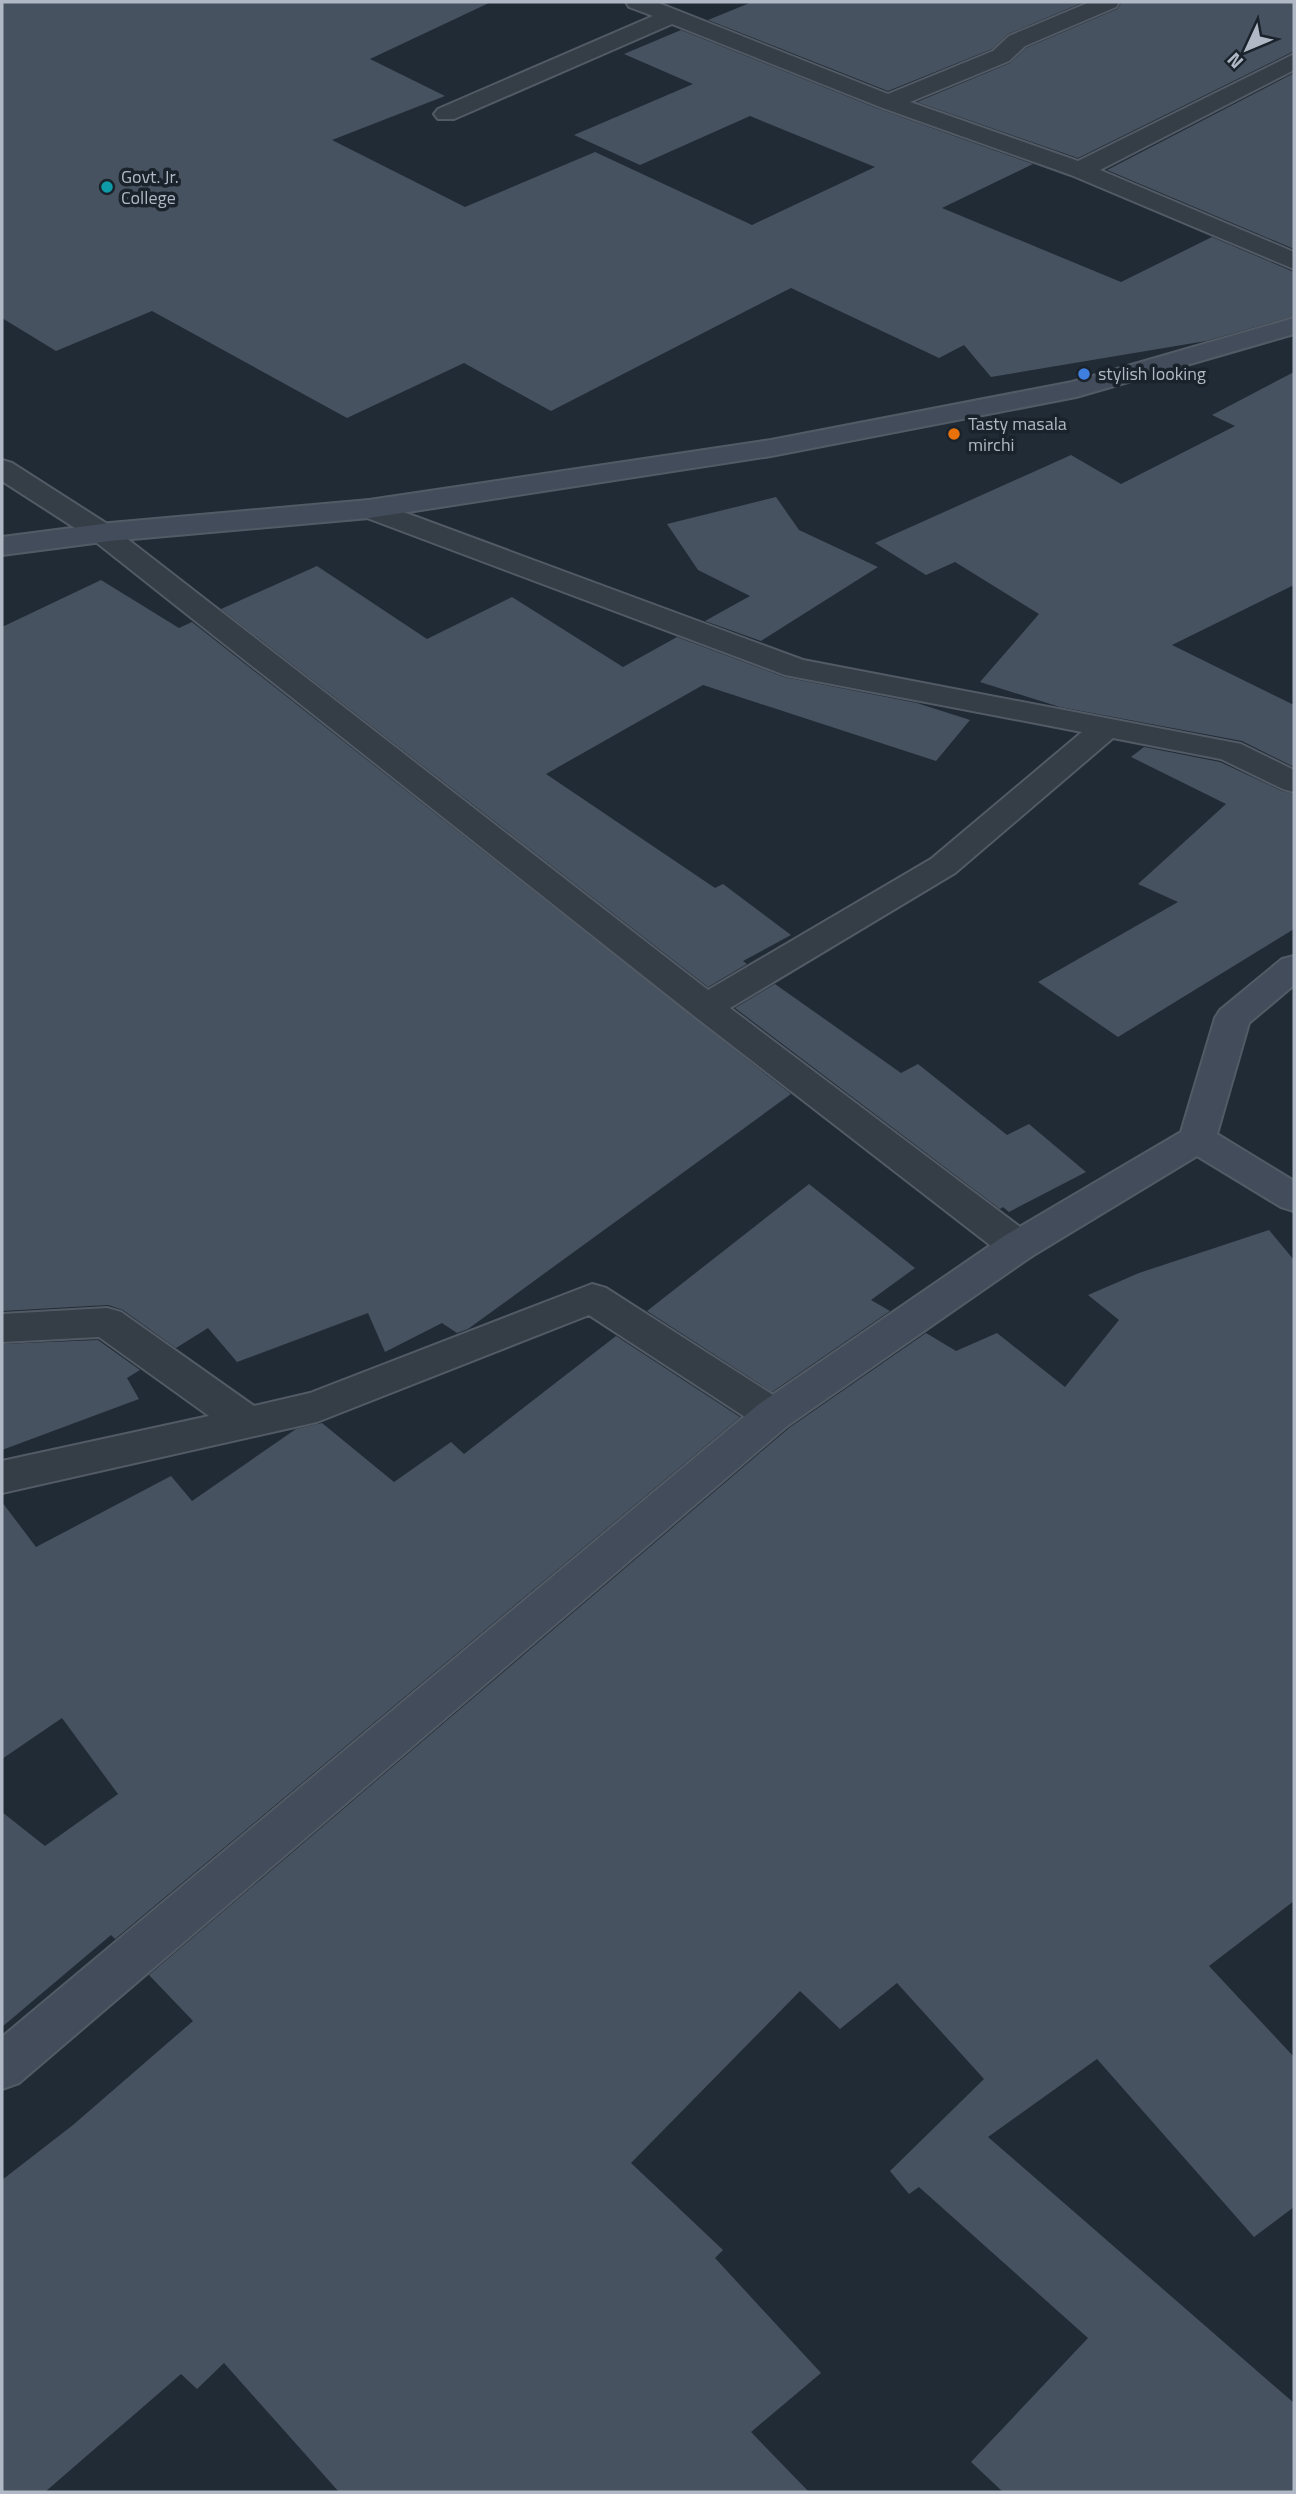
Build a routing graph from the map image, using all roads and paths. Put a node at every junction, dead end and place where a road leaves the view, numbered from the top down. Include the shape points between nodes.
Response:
1 (637, 2) edge
2 (1108, 2) edge
3 (672, 16) junction
4 (1294, 61) edge
5 (888, 102) junction
6 (446, 114) dead end
7 (1080, 170) junction
8 (1294, 261) edge
9 (1294, 326) edge
10 (2, 469) edge
11 (369, 509) junction
12 (102, 533) junction
13 (2, 545) edge
14 (1107, 727) junction
15 (1294, 782) edge
16 (1294, 967) edge
17 (706, 1007) junction
18 (1197, 1139) junction
19 (1294, 1198) edge
20 (1018, 1246) junction
21 (2, 1328) edge
22 (773, 1415) junction
23 (247, 1422) junction
24 (2, 1477) edge
25 (2, 2067) edge

1 - 3 street
2 - 5 street via 1017,41 1001,55
3 - 5 street
3 - 6 street
4 - 7 street
5 - 7 street
7 - 8 street
9 - 11 street via 1076,389 771,448
10 - 12 street
11 - 12 street
11 - 14 street via 796,668
12 - 13 street
12 - 17 street
14 - 15 street via 1230,751
14 - 17 street via 943,866
16 - 18 street via 1233,1018
17 - 20 street
18 - 19 street
18 - 20 street
20 - 22 street
21 - 23 street via 107,1322
22 - 23 street via 592,1298 317,1407
22 - 25 street
23 - 24 street

